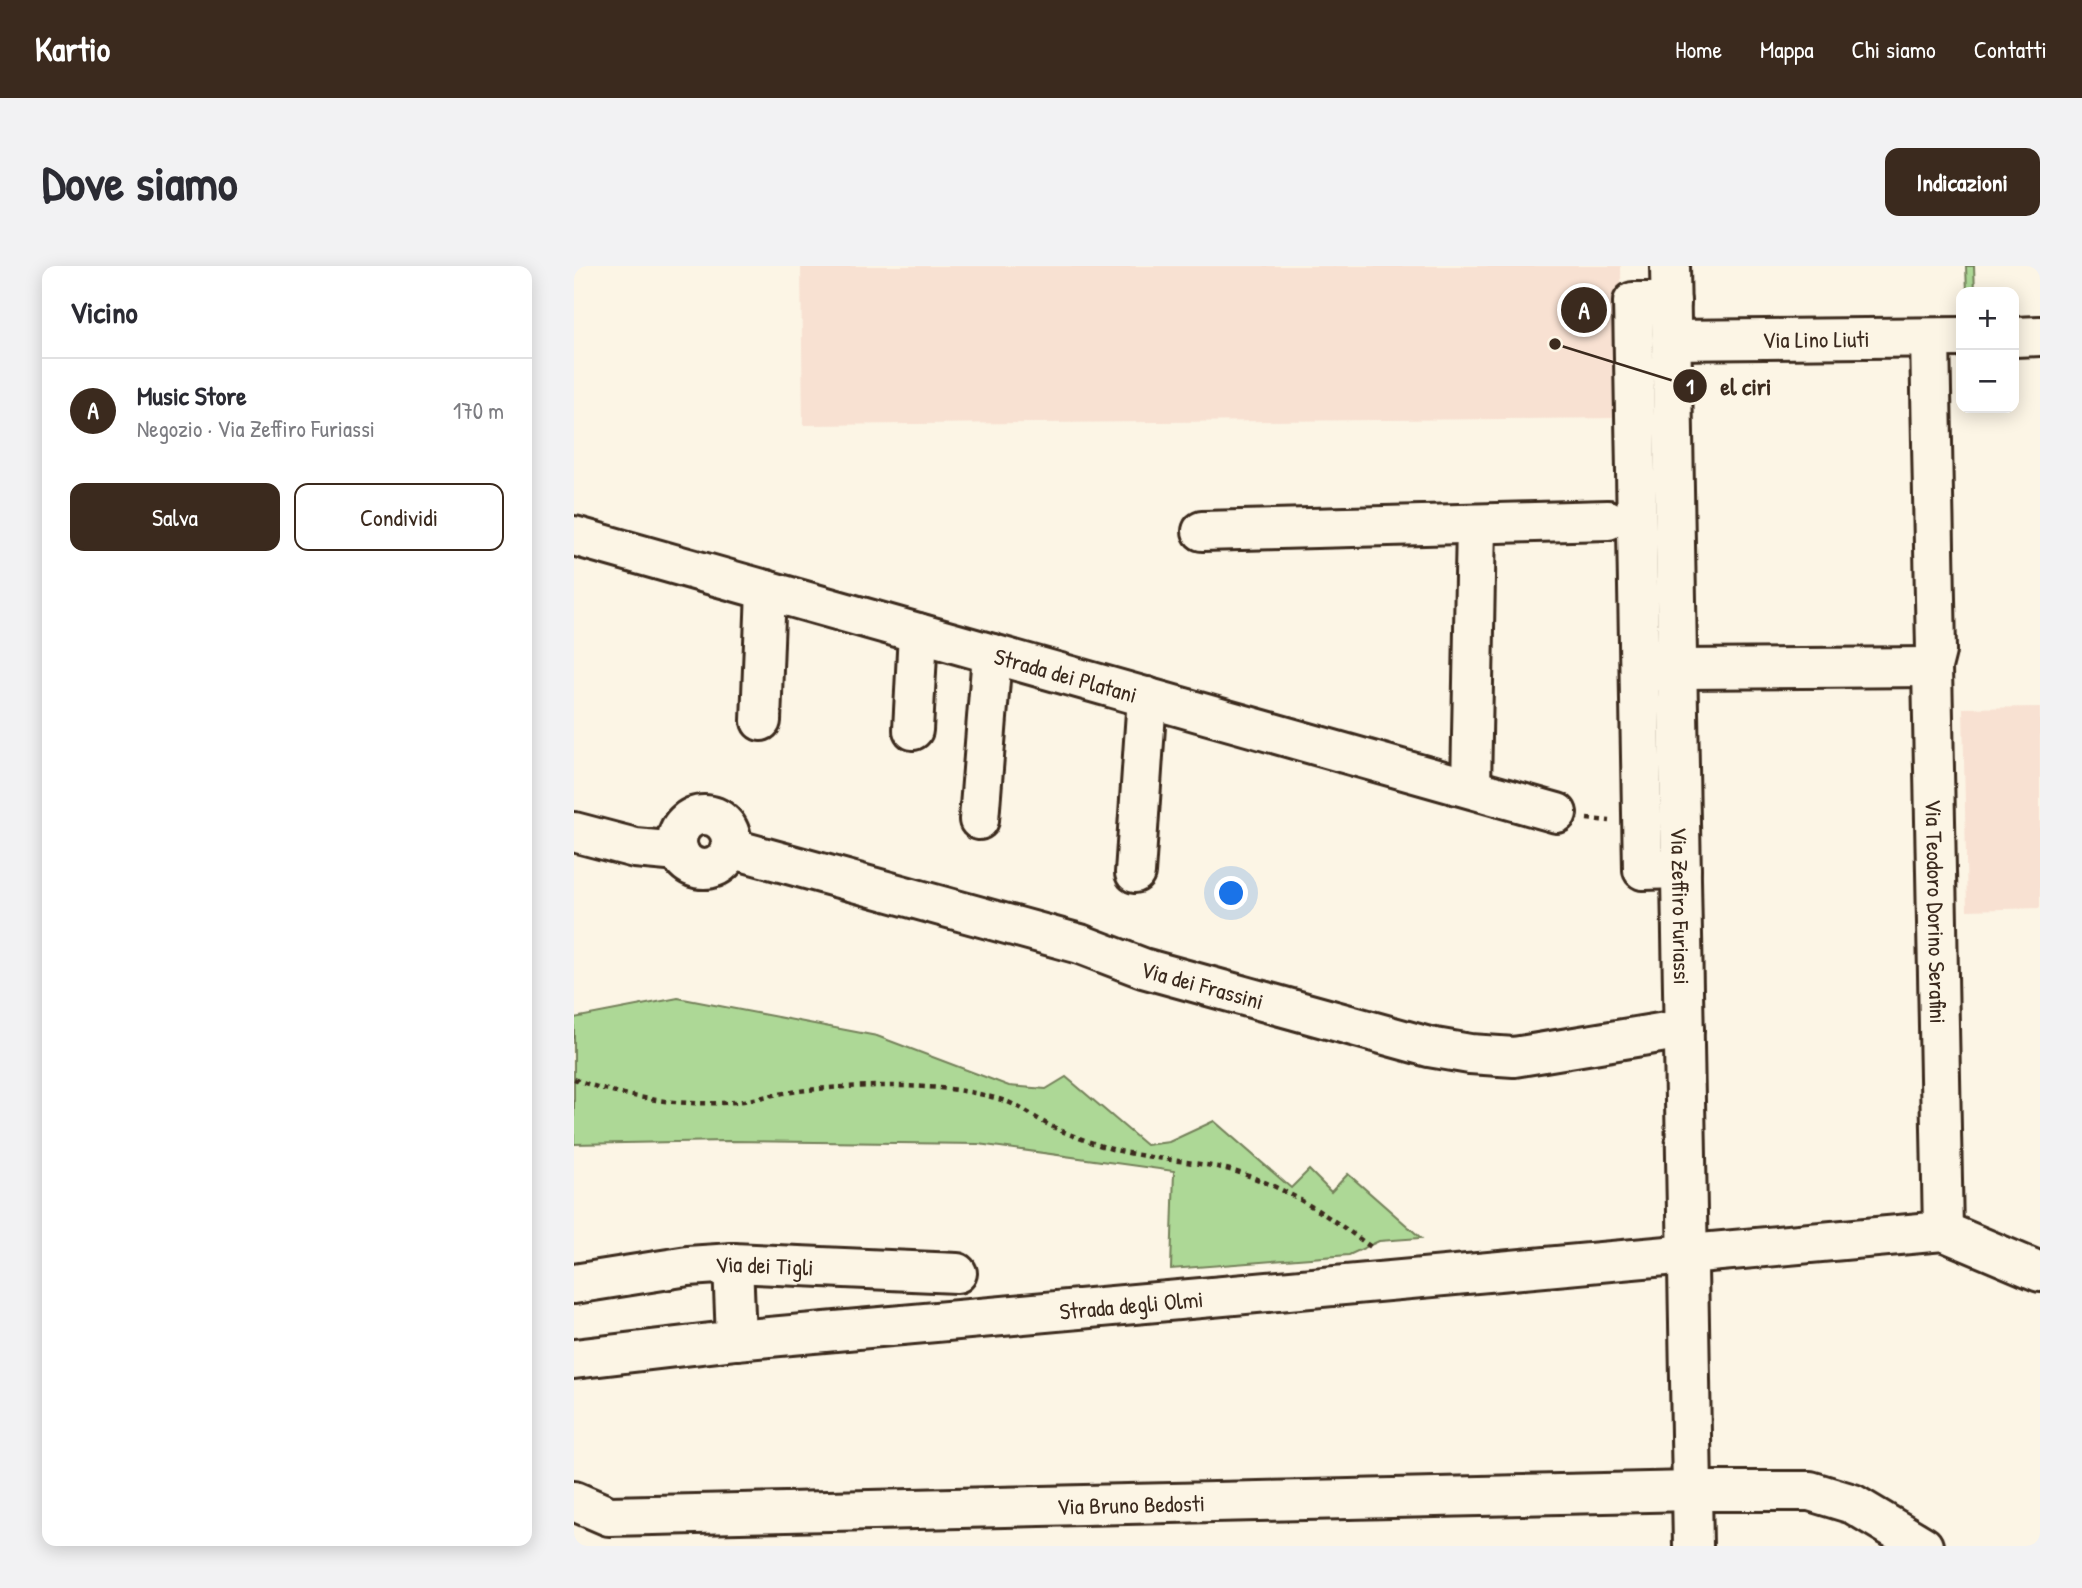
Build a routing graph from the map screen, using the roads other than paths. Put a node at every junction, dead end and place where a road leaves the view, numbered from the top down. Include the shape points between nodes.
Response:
1 (1671, 284) edge
2 (2040, 336) edge
3 (2019, 337) edge
4 (1946, 338) edge
5 (1671, 340) junction
6 (1608, 520) dead end
7 (1476, 524) junction
8 (1202, 531) dead end
9 (574, 536) edge
10 (766, 590) junction
11 (918, 633) junction
12 (992, 654) junction
13 (1932, 667) junction
14 (1677, 669) junction
15 (1640, 673) junction
16 (1147, 697) junction
17 (761, 721) dead end
18 (913, 730) dead end
19 (1471, 788) junction
20 (1557, 813) road end
21 (979, 820) dead end
22 (574, 832) edge
23 (1681, 869) junction
24 (1135, 873) dead end
25 (1684, 1029) junction
26 (1943, 1230) junction
27 (1688, 1254) junction
28 (733, 1263) junction
29 (2040, 1272) edge
30 (957, 1273) dead end
31 (574, 1284) edge
32 (736, 1340) junction
33 (574, 1359) edge
34 (1692, 1491) junction
35 (576, 1506) edge
36 (1693, 1546) edge
37 (1923, 1546) edge

1 - 5 street, Via Zeffiro Furiassi
1 - 15 street via 1633,302
2 - 3 street
4 - 5 street, Via Lino Liuti
4 - 13 street, Via Teodoro Dorino Serafini
5 - 14 street, Via Zeffiro Furiassi
6 - 7 street
7 - 8 street
7 - 19 street
9 - 10 street, Strada dei Platani
10 - 11 street, Strada dei Platani
10 - 17 street
11 - 12 street, Strada dei Platani
11 - 18 street
12 - 16 street, Strada dei Platani
12 - 21 street
13 - 14 street
13 - 26 street, Via Teodoro Dorino Serafini
14 - 15 street
14 - 23 street, Via Zeffiro Furiassi
15 - 23 street via 1643,870
16 - 19 street, Strada dei Platani
16 - 24 street
19 - 20 street, Strada dei Platani
22 - 25 street, Via dei Frassini via 635,848 679,852 681,828 701,815 717,818 728,830 730,848 1080,944 1143,968 1429,1047 1514,1057
23 - 25 street, Via Zeffiro Furiassi
25 - 27 street, Via Zeffiro Furiassi
26 - 27 street
26 - 29 street
27 - 32 street, Strada degli Olmi
27 - 34 street, Via Zeffiro Furiassi
28 - 30 street, Via dei Tigli
28 - 31 street, Via dei Tigli
28 - 32 street
32 - 33 street, Strada degli Olmi
34 - 35 street, Via Bruno Bedosti via 609,1516
34 - 36 street, Via Zeffiro Furiassi
34 - 37 street, Via Bruno Bedosti via 1810,1491 1853,1504

